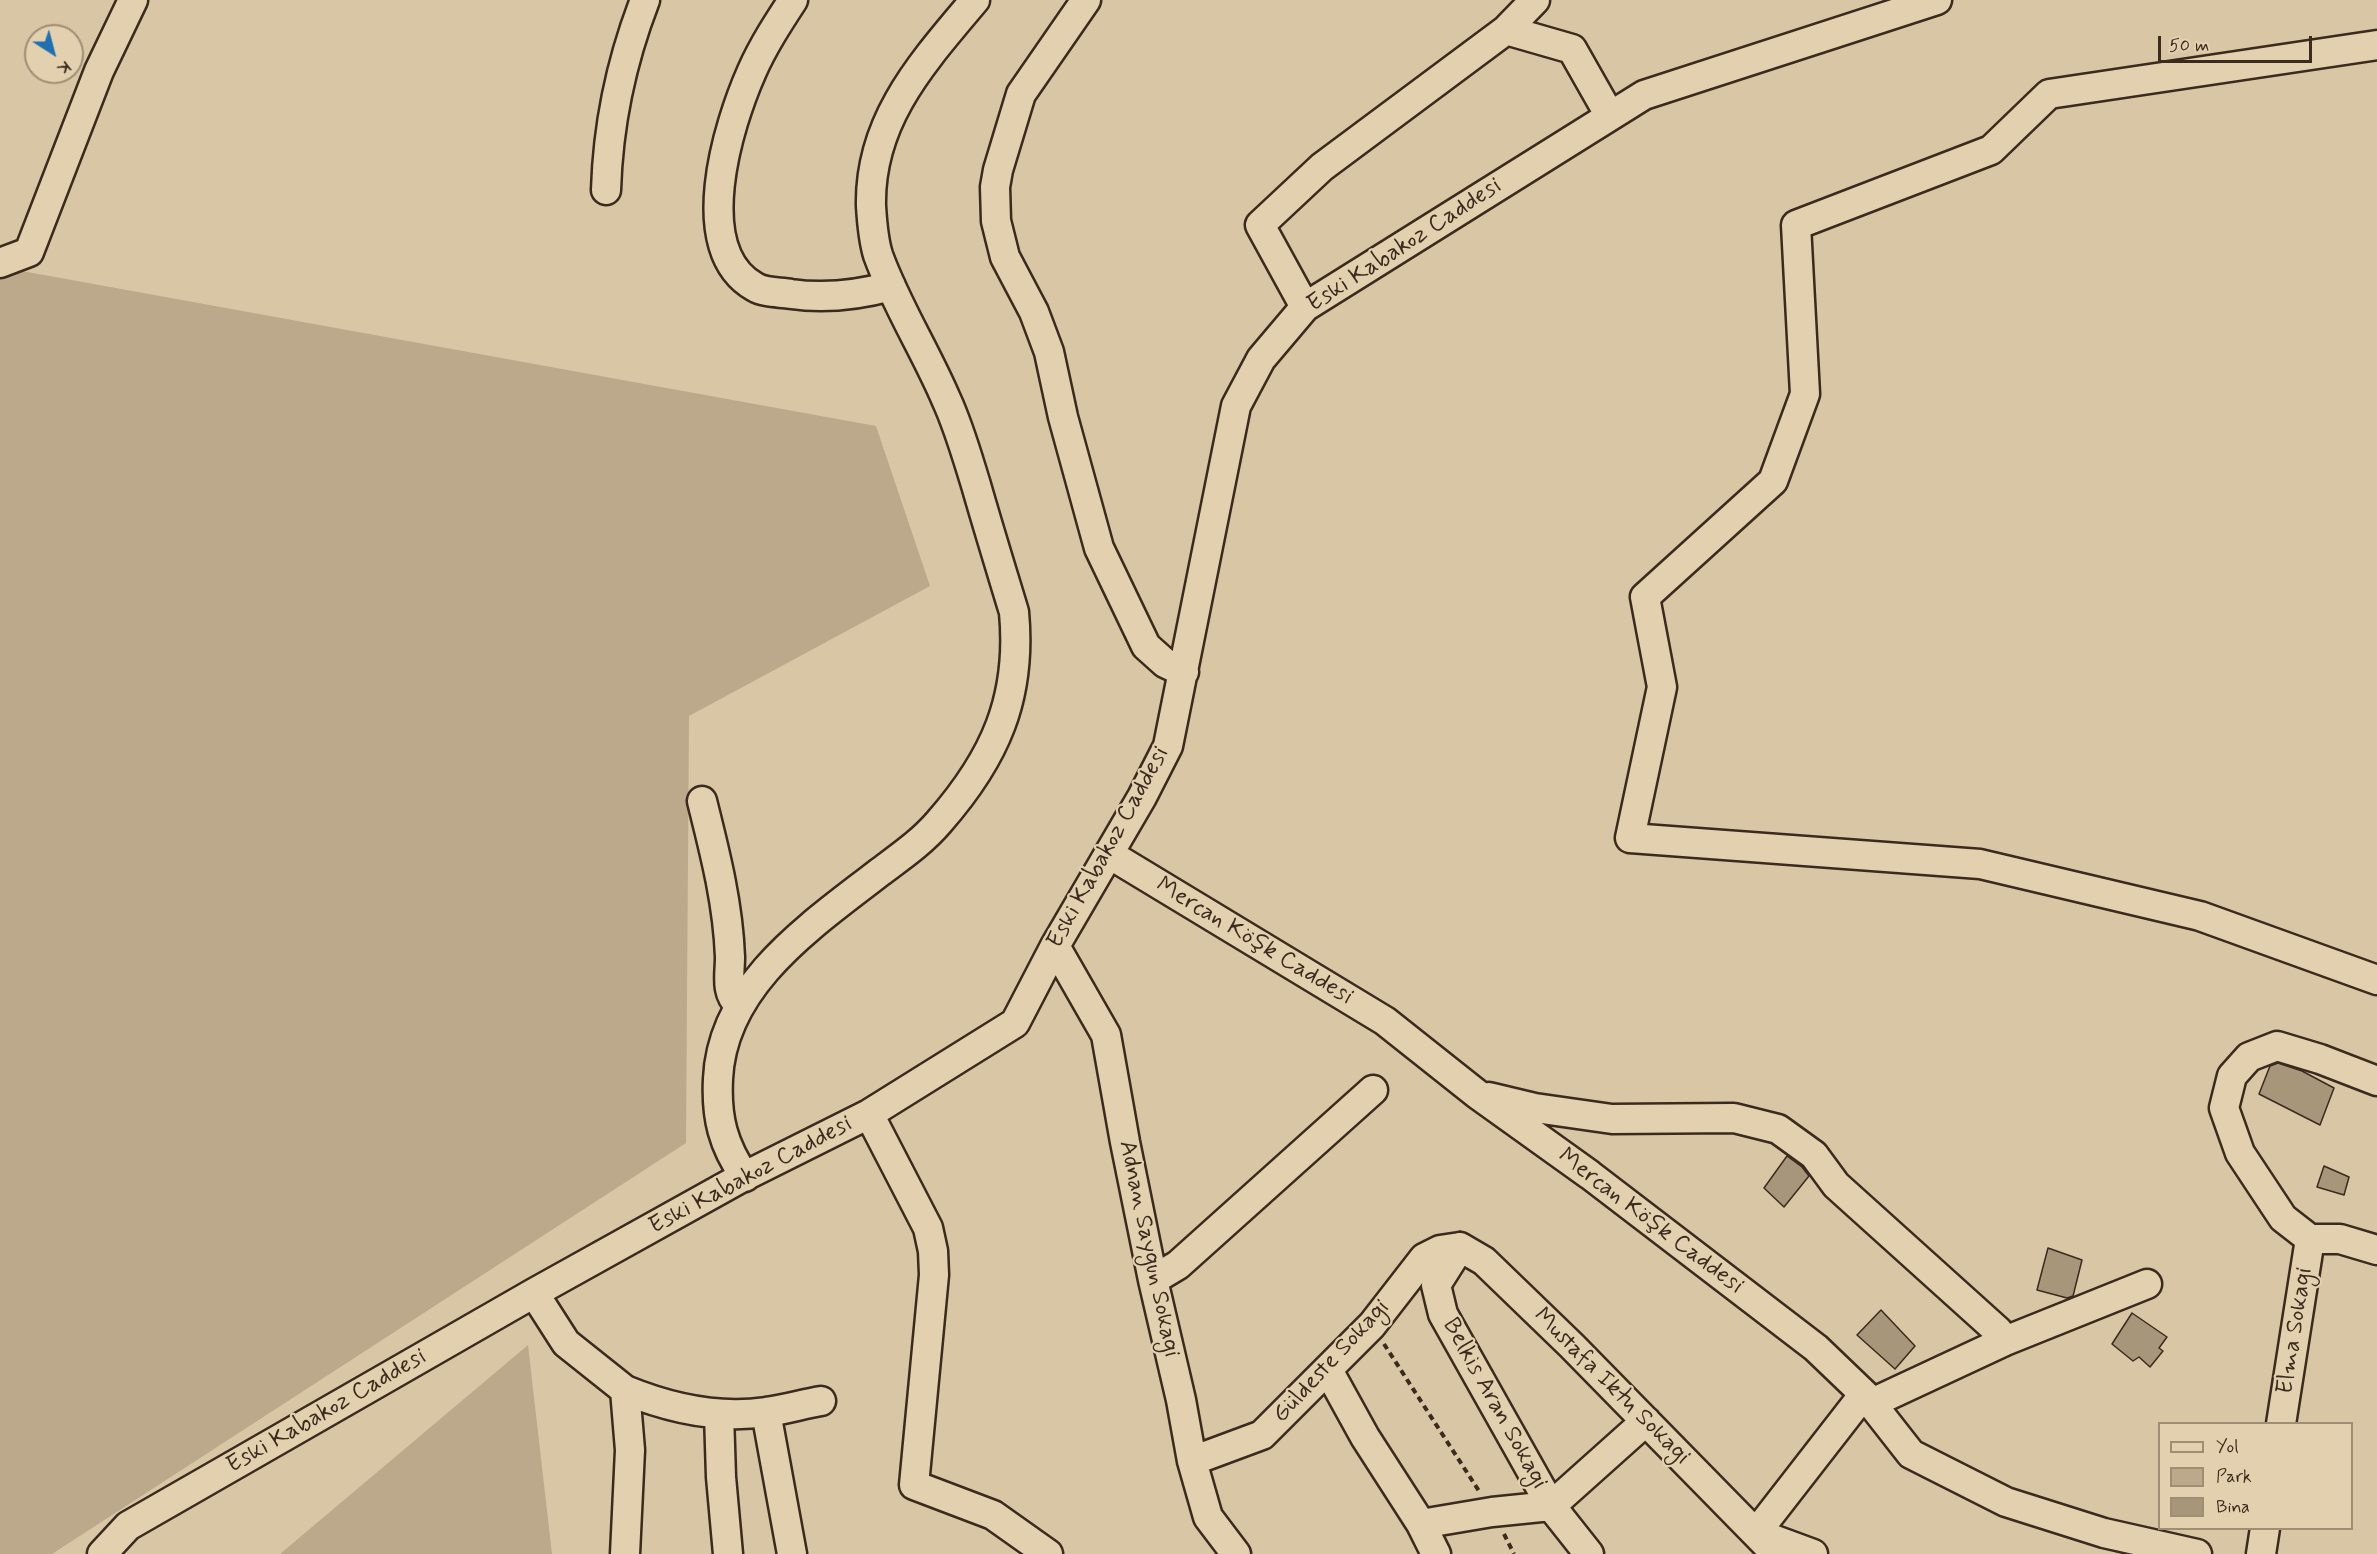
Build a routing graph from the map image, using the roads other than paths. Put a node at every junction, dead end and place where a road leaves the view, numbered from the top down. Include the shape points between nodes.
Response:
1 (133, 0) edge
2 (645, 0) edge
3 (793, 0) edge
4 (975, 0) edge
5 (1086, 0) edge
6 (1535, 0) edge
7 (1937, 0) edge
8 (1506, 30) junction
9 (2377, 45) edge
10 (1610, 116) junction
11 (606, 190) dead end
12 (0, 263) edge
13 (891, 286) junction
14 (1305, 307) junction
15 (1184, 672) junction
16 (702, 801) dead end
17 (1109, 854) junction
18 (1055, 946) junction
19 (2377, 980) edge
20 (739, 1005) junction
21 (2377, 1082) edge
22 (1373, 1089) dead end
23 (1477, 1094) junction
24 (869, 1114) junction
25 (745, 1177) junction
26 (2310, 1239) junction
27 (1460, 1247) junction
28 (2377, 1250) edge
29 (1153, 1280) junction
30 (2147, 1284) dead end
31 (534, 1293) junction
32 (2006, 1341) junction
33 (1328, 1370) junction
34 (625, 1390) junction
35 (1868, 1398) junction
36 (821, 1401) dead end
37 (766, 1412) junction
38 (719, 1414) junction
39 (1646, 1421) junction
40 (2281, 1422) edge
41 (1192, 1461) junction
42 (1551, 1506) junction
43 (1421, 1524) junction
44 (2265, 1530) edge
45 (1756, 1533) junction
46 (102, 1554) edge
47 (626, 1554) edge
48 (728, 1554) edge
49 (792, 1554) edge
50 (1048, 1554) edge
51 (1236, 1554) edge
52 (1436, 1554) edge
53 (1589, 1554) edge
54 (1776, 1554) edge
55 (1813, 1554) edge
56 (2197, 1554) edge
57 (2261, 1554) edge

1 - 12 street via 99,71 29,252
2 - 11 street via 617,90
3 - 13 street via 760,53 733,120 719,199 718,225 724,250 737,272 757,289 827,297
4 - 13 street via 911,80 891,112 878,144 871,186 872,222 878,253
5 - 15 street via 1021,94 998,170 996,221 1005,257 1034,312 1049,352 1062,417 1100,548 1146,646 1165,663
6 - 8 street
7 - 10 street, Eski Kabakoz Caddesi via 1644,95
8 - 10 street via 1572,49
8 - 14 street via 1322,168 1260,225
9 - 19 street via 2049,94 1990,150 1796,225 1805,394 1773,481 1645,597 1662,687 1630,838 1980,864 2200,916
10 - 14 street, Eski Kabakoz Caddesi
13 - 20 street via 946,399 962,442 1014,612 1014,678 1008,706 985,758 937,824 810,927 758,978
14 - 15 street, Eski Kabakoz Caddesi via 1261,359 1236,406
15 - 17 street, Eski Kabakoz Caddesi via 1168,746
16 - 20 street via 726,905 729,991
17 - 18 street, Eski Kabakoz Caddesi
17 - 23 street, Mercan Köşk Caddesi via 1385,1021
18 - 24 street, Eski Kabakoz Caddesi via 1015,1023
18 - 29 street, Adnan Saygun Sokagi via 1106,1035
20 - 25 street via 718,1066 717,1099 721,1130
21 - 26 street via 2277,1046 2249,1057 2232,1076 2224,1108 2240,1153 2283,1218
22 - 29 street via 1178,1265
23 - 32 street via 1535,1108 1612,1119 1734,1118 1778,1129 1814,1155 1836,1185
23 - 35 street, Mercan Köşk Caddesi via 1816,1348
24 - 25 street, Eski Kabakoz Caddesi
24 - 50 street via 928,1228 933,1251 914,1485 993,1515
25 - 31 street, Eski Kabakoz Caddesi
26 - 28 street via 2340,1239
26 - 40 street, Elma Sokagi
27 - 33 street, Güldeste Sokagi via 1424,1258 1372,1325
27 - 39 street, Mustafa Iktu Sokagi via 1484,1261
27 - 42 street, Belkis Aran Sokagi via 1436,1285 1443,1314
29 - 41 street, Adnan Saygun Sokagi
30 - 32 street
31 - 34 street via 566,1343
31 - 46 street, Eski Kabakoz Caddesi via 128,1526
32 - 35 street
33 - 41 street, Güldeste Sokagi via 1263,1435
33 - 43 street
34 - 38 street via 671,1406
34 - 47 street via 630,1450
35 - 45 street
35 - 56 street, Mercan Köşk Caddesi via 1911,1454 2006,1502 2104,1533
36 - 37 street
37 - 38 street
37 - 49 street
38 - 48 street
39 - 42 street
39 - 45 street, Mustafa Iktu Sokagi
41 - 51 street, Adnan Saygun Sokagi via 1208,1517
42 - 43 street
42 - 53 street, Belkis Aran Sokagi
43 - 52 street
44 - 57 street
45 - 54 street, Mustafa Iktu Sokagi
45 - 55 street, Mustafa Iktu Sokagi

